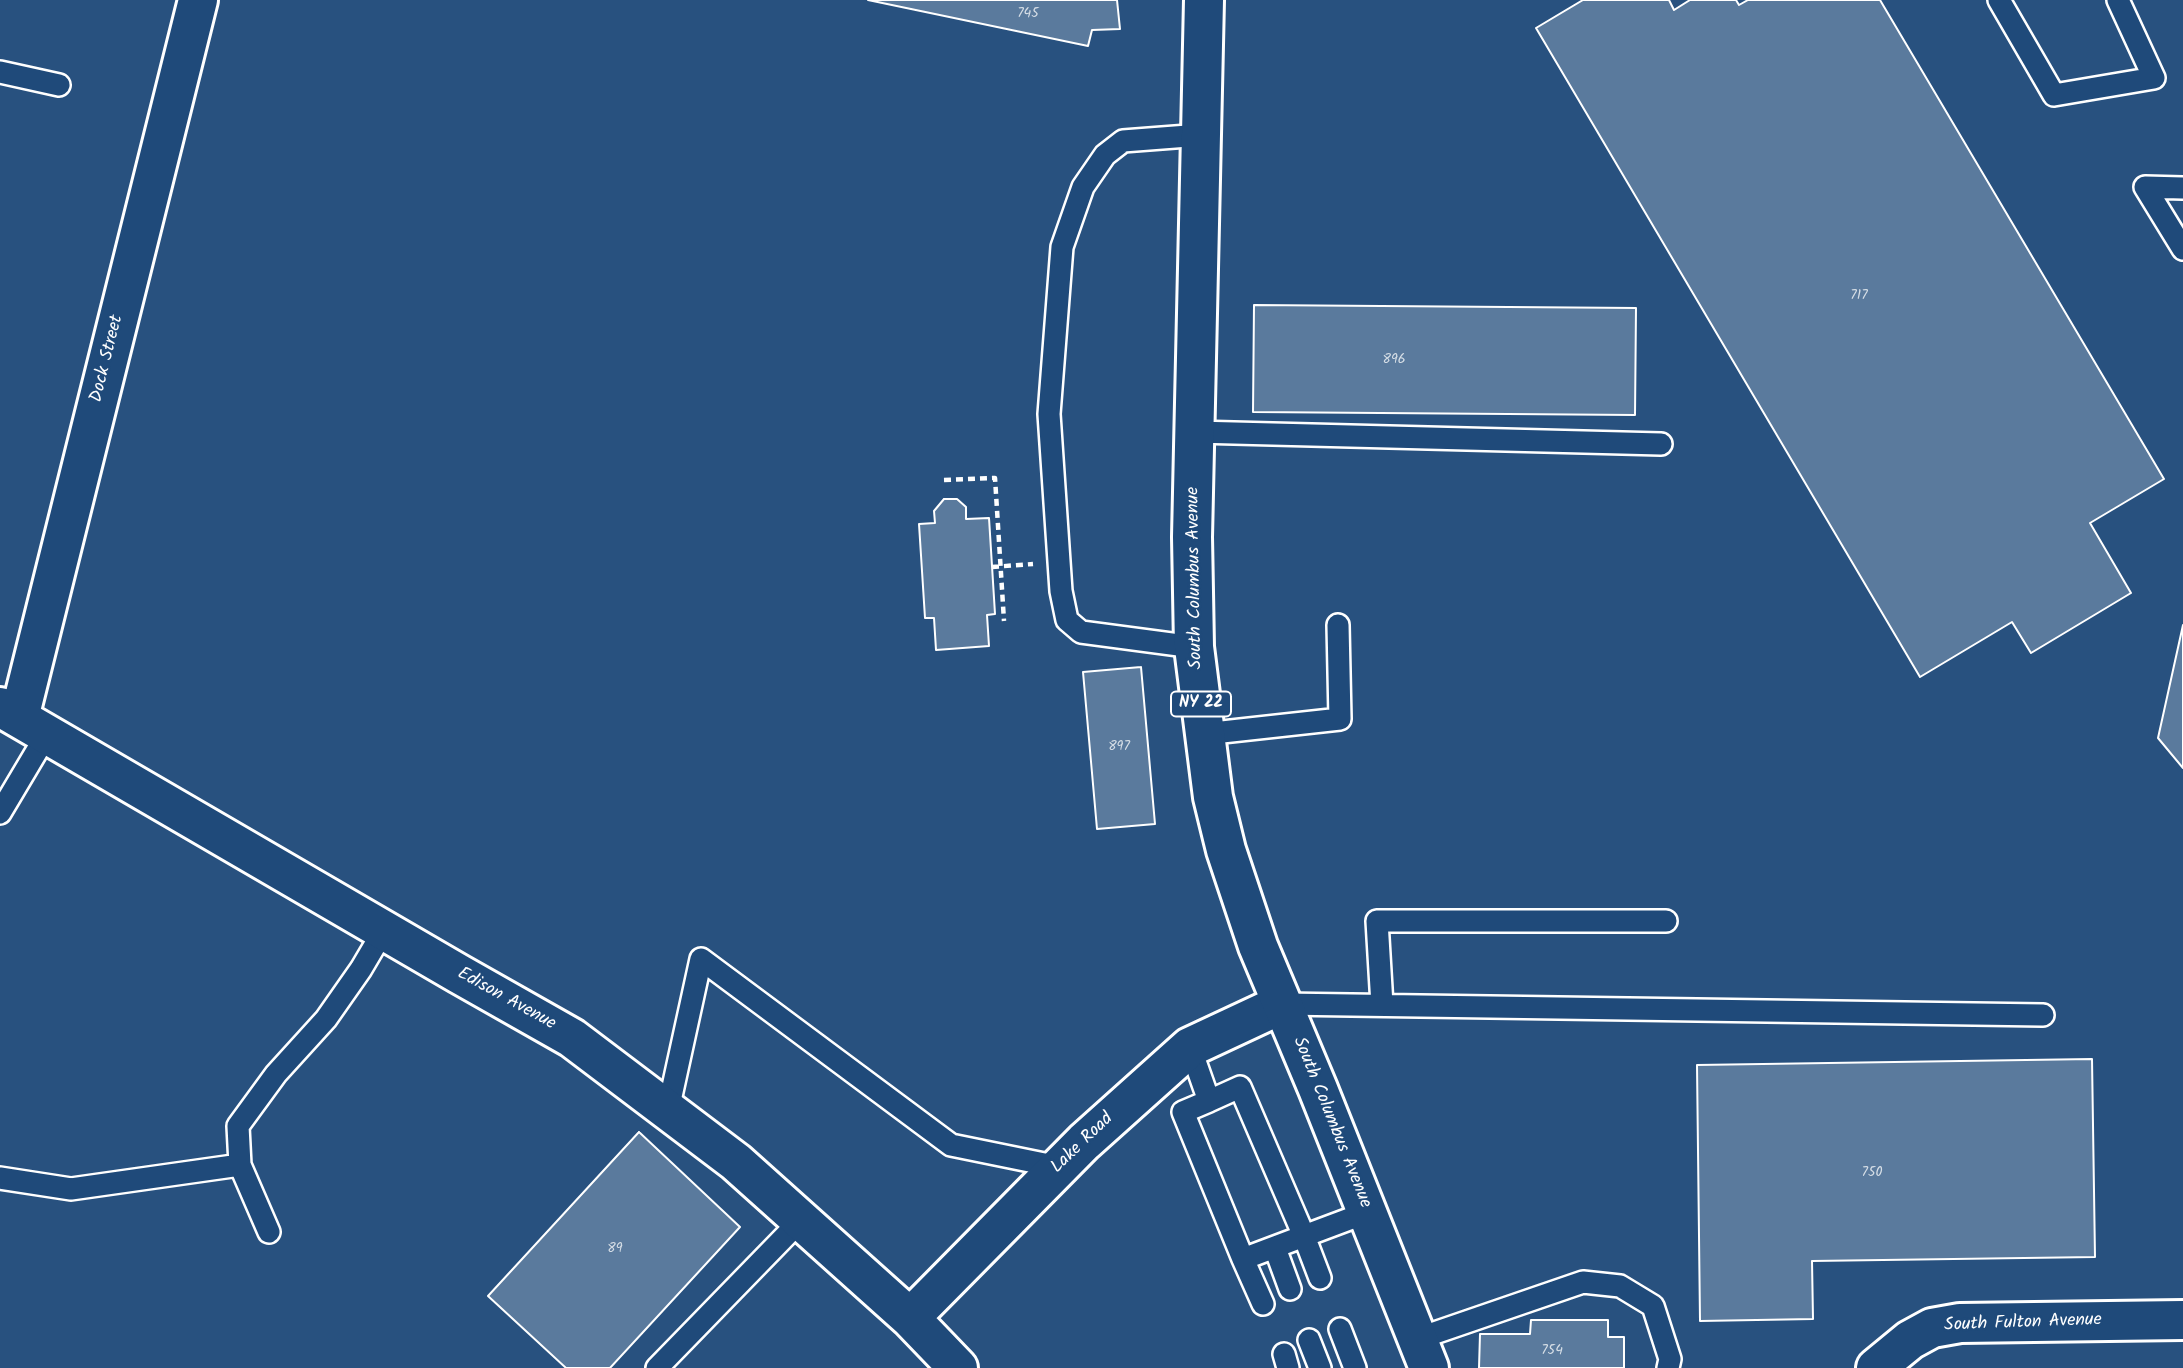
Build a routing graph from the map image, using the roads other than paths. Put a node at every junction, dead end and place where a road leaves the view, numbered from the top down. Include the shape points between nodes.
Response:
1 (198, 0) edge
2 (1203, 0) edge
3 (1999, 0) edge
4 (2118, 0) edge
5 (0, 72) edge
6 (60, 85) dead end
7 (1201, 135) junction
8 (2183, 188) edge
9 (2183, 249) edge
10 (1195, 432) junction
11 (1661, 444) dead end
12 (1338, 625) dead end
13 (1194, 648) junction
14 (22, 720) edge
15 (1205, 734) junction
16 (0, 813) edge
17 (1666, 921) dead end
18 (384, 930) junction
19 (1282, 1004) junction
20 (1382, 1005) junction
21 (2043, 1014) dead end
22 (1190, 1047) junction
23 (1209, 1101) junction
24 (668, 1110) junction
25 (240, 1165) junction
26 (1059, 1167) junction
27 (0, 1178) edge
28 (1368, 1212) junction
29 (801, 1220) junction
30 (269, 1232) dead end
31 (1304, 1236) junction
32 (1275, 1248) junction
33 (1243, 1259) junction
34 (1320, 1278) dead end
35 (1290, 1289) dead end
36 (1263, 1304) dead end
37 (910, 1318) junction
38 (2183, 1320) edge
39 (1340, 1329) dead end
40 (1309, 1340) dead end
41 (1423, 1353) edge
42 (656, 1368) edge
43 (958, 1368) edge
44 (1320, 1368) edge
45 (1355, 1368) edge
46 (1668, 1368) edge
47 (1876, 1368) edge

1 - 14 street, Dock Street
2 - 7 street, South Columbus Avenue / NY 22
3 - 4 lane via 2054,94 2154,78
5 - 6 lane
7 - 10 street, South Columbus Avenue / NY 22
7 - 13 lane via 1124,141 1105,155 1083,187 1062,247 1049,414 1067,620 1081,632
8 - 9 lane via 2145,187
10 - 11 lane
10 - 13 street, South Columbus Avenue / NY 22
12 - 15 lane via 1340,719
13 - 15 street, South Columbus Avenue / NY 22
14 - 16 lane
14 - 18 street, Edison Avenue
15 - 19 street, South Columbus Avenue / NY 22 via 1226,850
17 - 20 lane via 1377,920
18 - 24 street, Edison Avenue via 572,1038
18 - 25 lane via 326,1019 276,1074 238,1126
19 - 20 lane
19 - 22 street, Lake Road
19 - 28 street, South Columbus Avenue / NY 22
20 - 21 lane
22 - 23 lane
22 - 26 street, Lake Road
23 - 31 lane via 1240,1087
23 - 33 lane via 1183,1112
24 - 26 lane via 701,959 951,1145
24 - 29 street, Edison Avenue
25 - 27 lane via 71,1189
25 - 30 lane
26 - 37 street, Lake Road
28 - 31 lane
28 - 41 street, South Columbus Avenue / NY 22
29 - 37 street, Edison Avenue
29 - 42 lane
31 - 32 lane
31 - 34 lane
32 - 33 lane
32 - 35 lane
33 - 36 lane
37 - 43 street, Edison Avenue
38 - 47 street, South Fulton Avenue via 1960,1323 1932,1328
39 - 45 lane
40 - 44 lane
41 - 46 lane via 1515,1304 1583,1282 1620,1286 1653,1306 1670,1359

